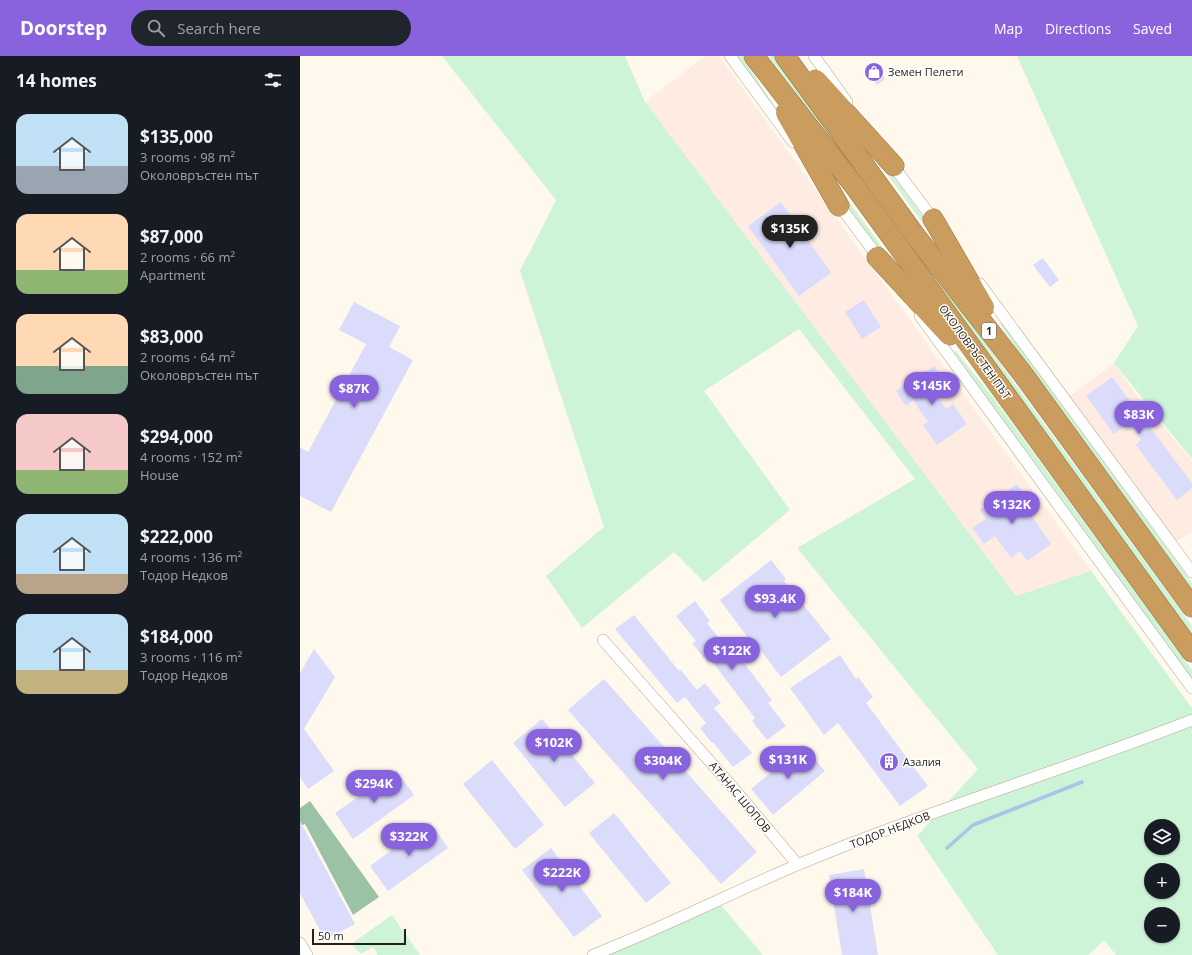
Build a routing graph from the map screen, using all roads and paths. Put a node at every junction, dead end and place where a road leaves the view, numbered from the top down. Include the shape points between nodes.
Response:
1 (730, 56) edge
2 (754, 56) edge
3 (784, 56) edge
4 (794, 56) edge
5 (814, 56) edge
6 (894, 166) junction
7 (839, 206) junction
8 (933, 219) junction
9 (877, 257) junction
10 (1022, 373) junction
11 (1010, 400) junction
12 (1192, 572) edge
13 (1192, 607) edge
14 (603, 640) dead end
15 (1192, 652) edge
16 (1192, 688) edge
17 (1192, 720) edge
18 (798, 865) junction
19 (300, 943) edge
20 (307, 955) edge
21 (593, 955) edge

1 - 7 street
2 - 7 highway
2 - 11 highway, ОКОЛОВРЪСТЕН ПЪТ / 1 via 856,188
3 - 10 highway, ОКОЛОВРЪСТЕН ПЪТ / 1 via 914,234
4 - 6 highway
5 - 6 street
6 - 8 street
7 - 9 street
8 - 10 highway
8 - 12 street
9 - 11 highway
9 - 16 street
10 - 13 highway, ОКОЛОВРЪСТЕН ПЪТ / 1
11 - 15 highway, ОКОЛОВРЪСТЕН ПЪТ / 1
14 - 18 street, АТАНАС ШОПОВ
17 - 18 street, ТОДОР НЕДКОВ
18 - 21 street, ТОДОР НЕДКОВ
19 - 20 street

